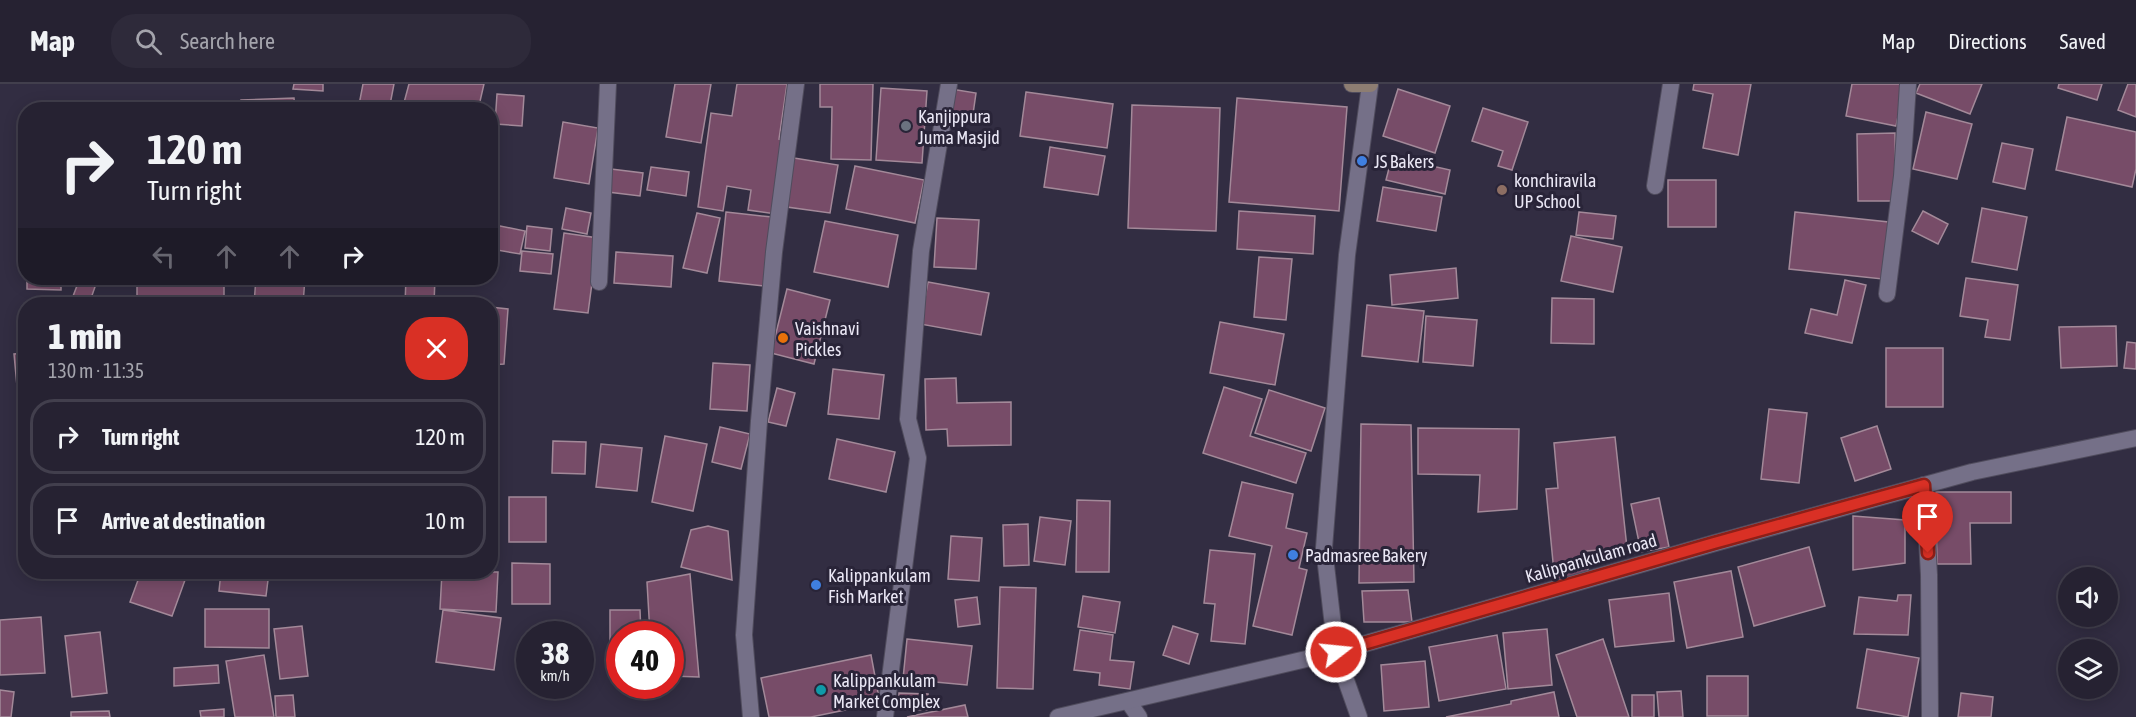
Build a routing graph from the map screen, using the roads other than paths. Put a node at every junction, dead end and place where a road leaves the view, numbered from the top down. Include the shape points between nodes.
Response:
1 (608, 84) edge
2 (796, 84) edge
3 (949, 84) edge
4 (1352, 84) edge
5 (1671, 84) edge
6 (1908, 84) edge
7 (1370, 85) edge
8 (1655, 186) dead end
9 (599, 282) dead end
10 (1887, 294) dead end
11 (2136, 438) edge
12 (1924, 485) junction
13 (1336, 652) junction
14 (1128, 701) junction
15 (751, 717) edge
16 (885, 717) edge
17 (1058, 717) edge
18 (1139, 717) edge
19 (1359, 717) edge
20 (1930, 717) edge

1 - 9 street
2 - 15 street via 774,252 758,432 744,635
3 - 16 street via 921,250 908,419 918,459
4 - 7 main road
5 - 8 street
6 - 10 street via 1902,176
7 - 13 street via 1347,255 1324,548
11 - 12 street, Kalippankulam road
12 - 13 street, Kalippankulam road
12 - 20 street
13 - 14 street, Kalippankulam road
13 - 19 street
14 - 17 street, Kalippankulam road
14 - 18 street

